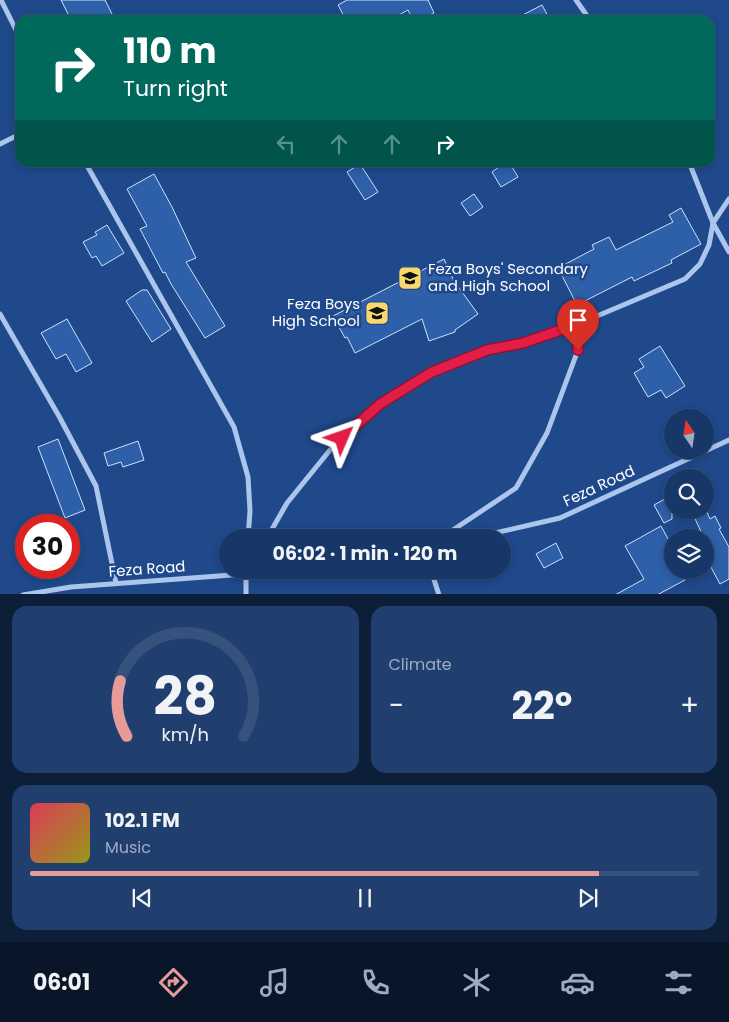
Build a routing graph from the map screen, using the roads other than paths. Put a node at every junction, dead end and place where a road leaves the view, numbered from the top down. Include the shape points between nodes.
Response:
1 (1, 0) edge
2 (576, 0) edge
3 (586, 15) edge
4 (15, 28) edge
5 (15, 136) edge
6 (0, 144) edge
7 (88, 167) edge
8 (691, 167) edge
9 (729, 199) edge
10 (713, 224) junction
11 (729, 252) edge
12 (0, 314) edge
13 (578, 324) junction
14 (729, 440) edge
15 (249, 529) edge
16 (272, 529) edge
17 (455, 529) edge
18 (511, 529) edge
19 (219, 574) edge
20 (246, 579) edge
21 (434, 579) edge
22 (116, 584) junction
23 (23, 594) edge
24 (246, 594) edge
25 (439, 594) edge

1 - 4 street
2 - 3 street
5 - 6 street
7 - 15 street via 234,427 248,477
8 - 10 street
9 - 10 street
10 - 11 street
10 - 13 street via 709,245 700,264 685,280
12 - 22 street via 96,486
13 - 16 street via 523,343 487,350 432,372 380,404 330,450 287,503
13 - 17 street via 578,350 547,433 516,488
14 - 18 street, Feza Road via 560,518
19 - 22 street, Feza Road
20 - 24 street
21 - 25 street
22 - 23 street, Feza Road

